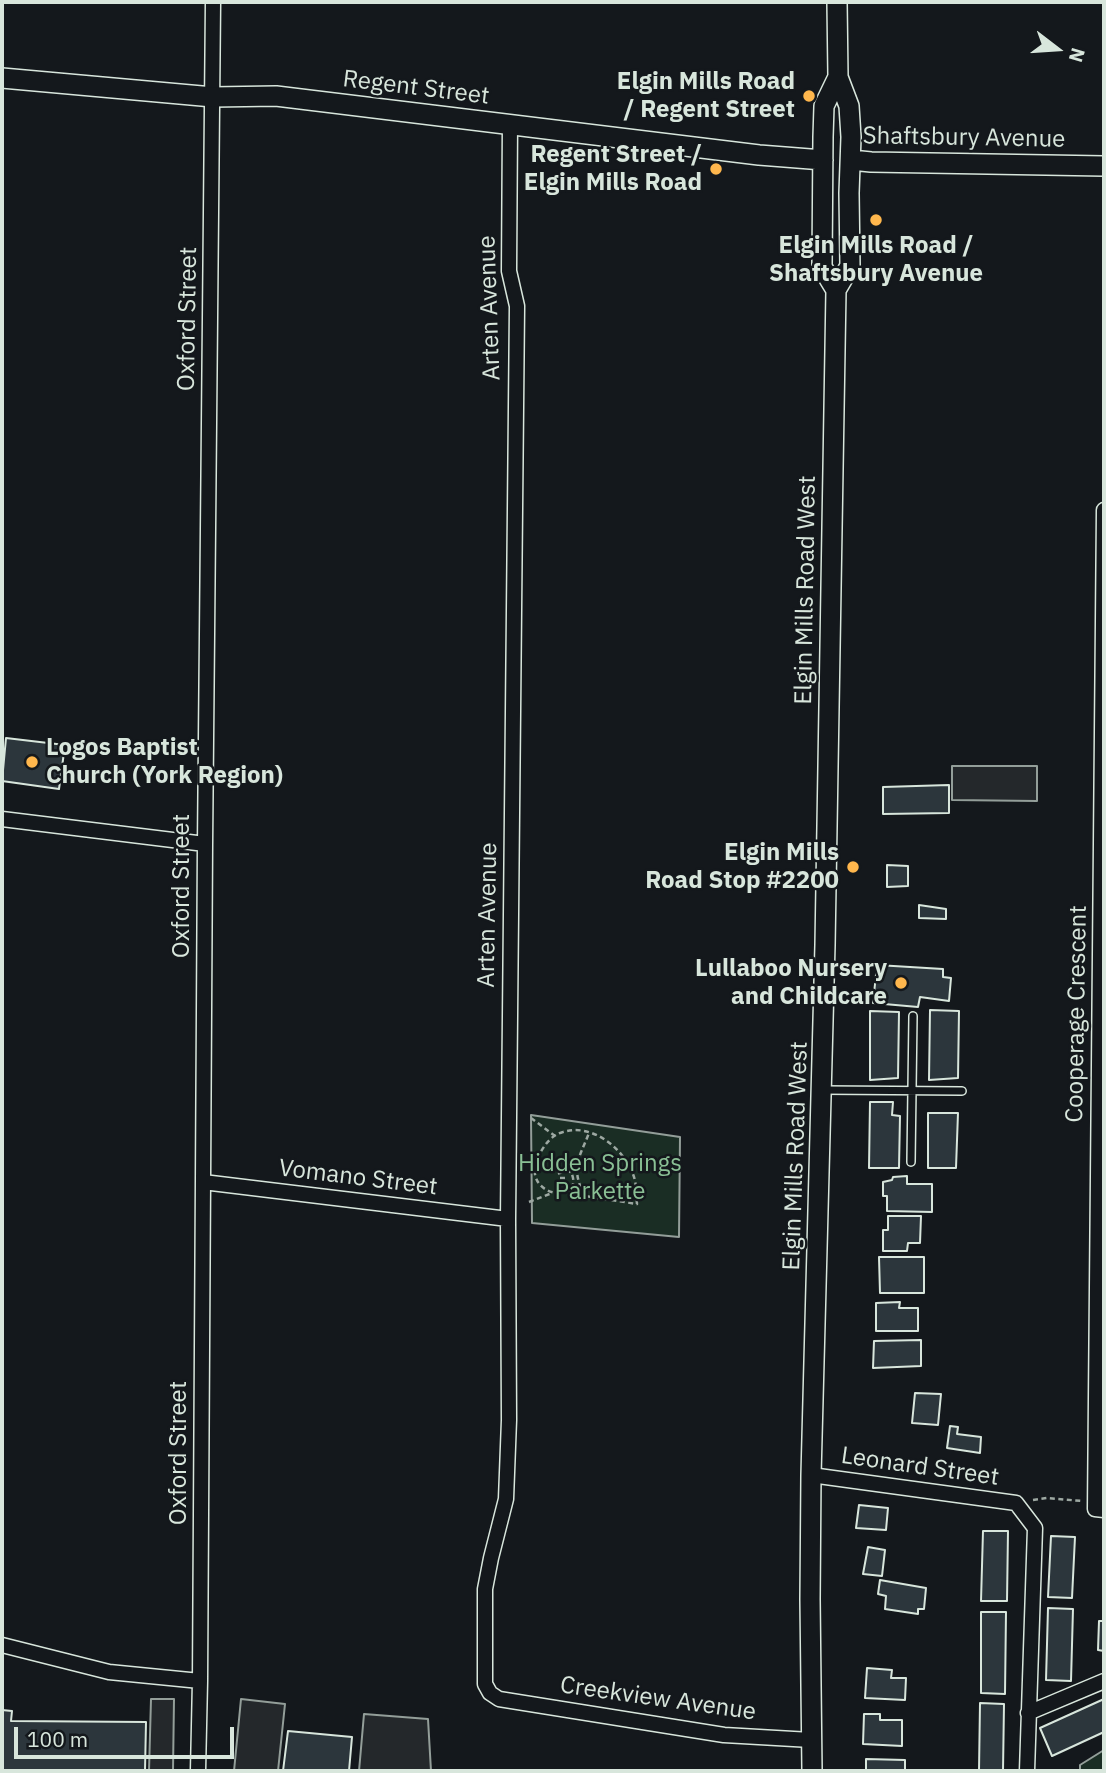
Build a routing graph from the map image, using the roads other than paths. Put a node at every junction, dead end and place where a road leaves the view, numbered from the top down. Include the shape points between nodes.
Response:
1 (213, 2) edge
2 (837, 2) edge
3 (838, 76) junction
4 (2, 78) edge
5 (213, 97) junction
6 (510, 123) junction
7 (823, 160) junction
8 (851, 160) junction
9 (1104, 166) edge
10 (836, 290) junction
11 (1104, 510) edge
12 (2, 819) edge
13 (205, 844) junction
14 (913, 1016) dead end
15 (822, 1090) junction
16 (911, 1091) junction
17 (962, 1091) dead end
18 (911, 1162) dead end
19 (204, 1182) junction
20 (508, 1219) junction
21 (811, 1475) junction
22 (1104, 1510) edge
23 (2, 1644) edge
24 (200, 1681) junction
25 (1104, 1681) edge
26 (499, 1699) joint
27 (1028, 1713) junction
28 (811, 1740) junction
29 (198, 1771) edge
30 (812, 1771) edge
31 (1027, 1771) edge

1 - 5 street, Oxford Street
2 - 3 main road, Elgin Mills Road West
3 - 7 main road, Elgin Mills Road West via 824,106
3 - 8 main road, Elgin Mills Road West via 849,106
4 - 5 main road, Regent Street
5 - 6 main road, Regent Street via 276,96
5 - 13 street, Oxford Street
6 - 7 main road, Regent Street
6 - 20 street, Arten Avenue via 509,271 517,306
7 - 8 street, Shaftsbury Avenue
7 - 10 main road, Elgin Mills Road West via 822,267
8 - 9 main road, Shaftsbury Avenue
8 - 10 main road, Elgin Mills Road West via 850,266
10 - 15 main road, Elgin Mills Road West
11 - 22 street, Cooperage Crescent via 1095,1499 1095,1509
12 - 13 street
13 - 19 street, Oxford Street
14 - 16 lane
15 - 16 lane
15 - 21 main road, Elgin Mills Road West
16 - 17 lane
16 - 18 lane
19 - 20 street, Vomano Street
19 - 24 street, Oxford Street
20 - 26 street, Arten Avenue via 506,1499 485,1589 485,1684
21 - 27 street, Leonard Street via 1016,1503 1035,1528
21 - 28 main road, Elgin Mills Road West
23 - 24 street via 109,1672
24 - 29 street, Oxford Street
25 - 27 street
26 - 28 street, Creekview Avenue via 724,1735
27 - 31 street, Leonard Street
28 - 30 main road, Elgin Mills Road West

